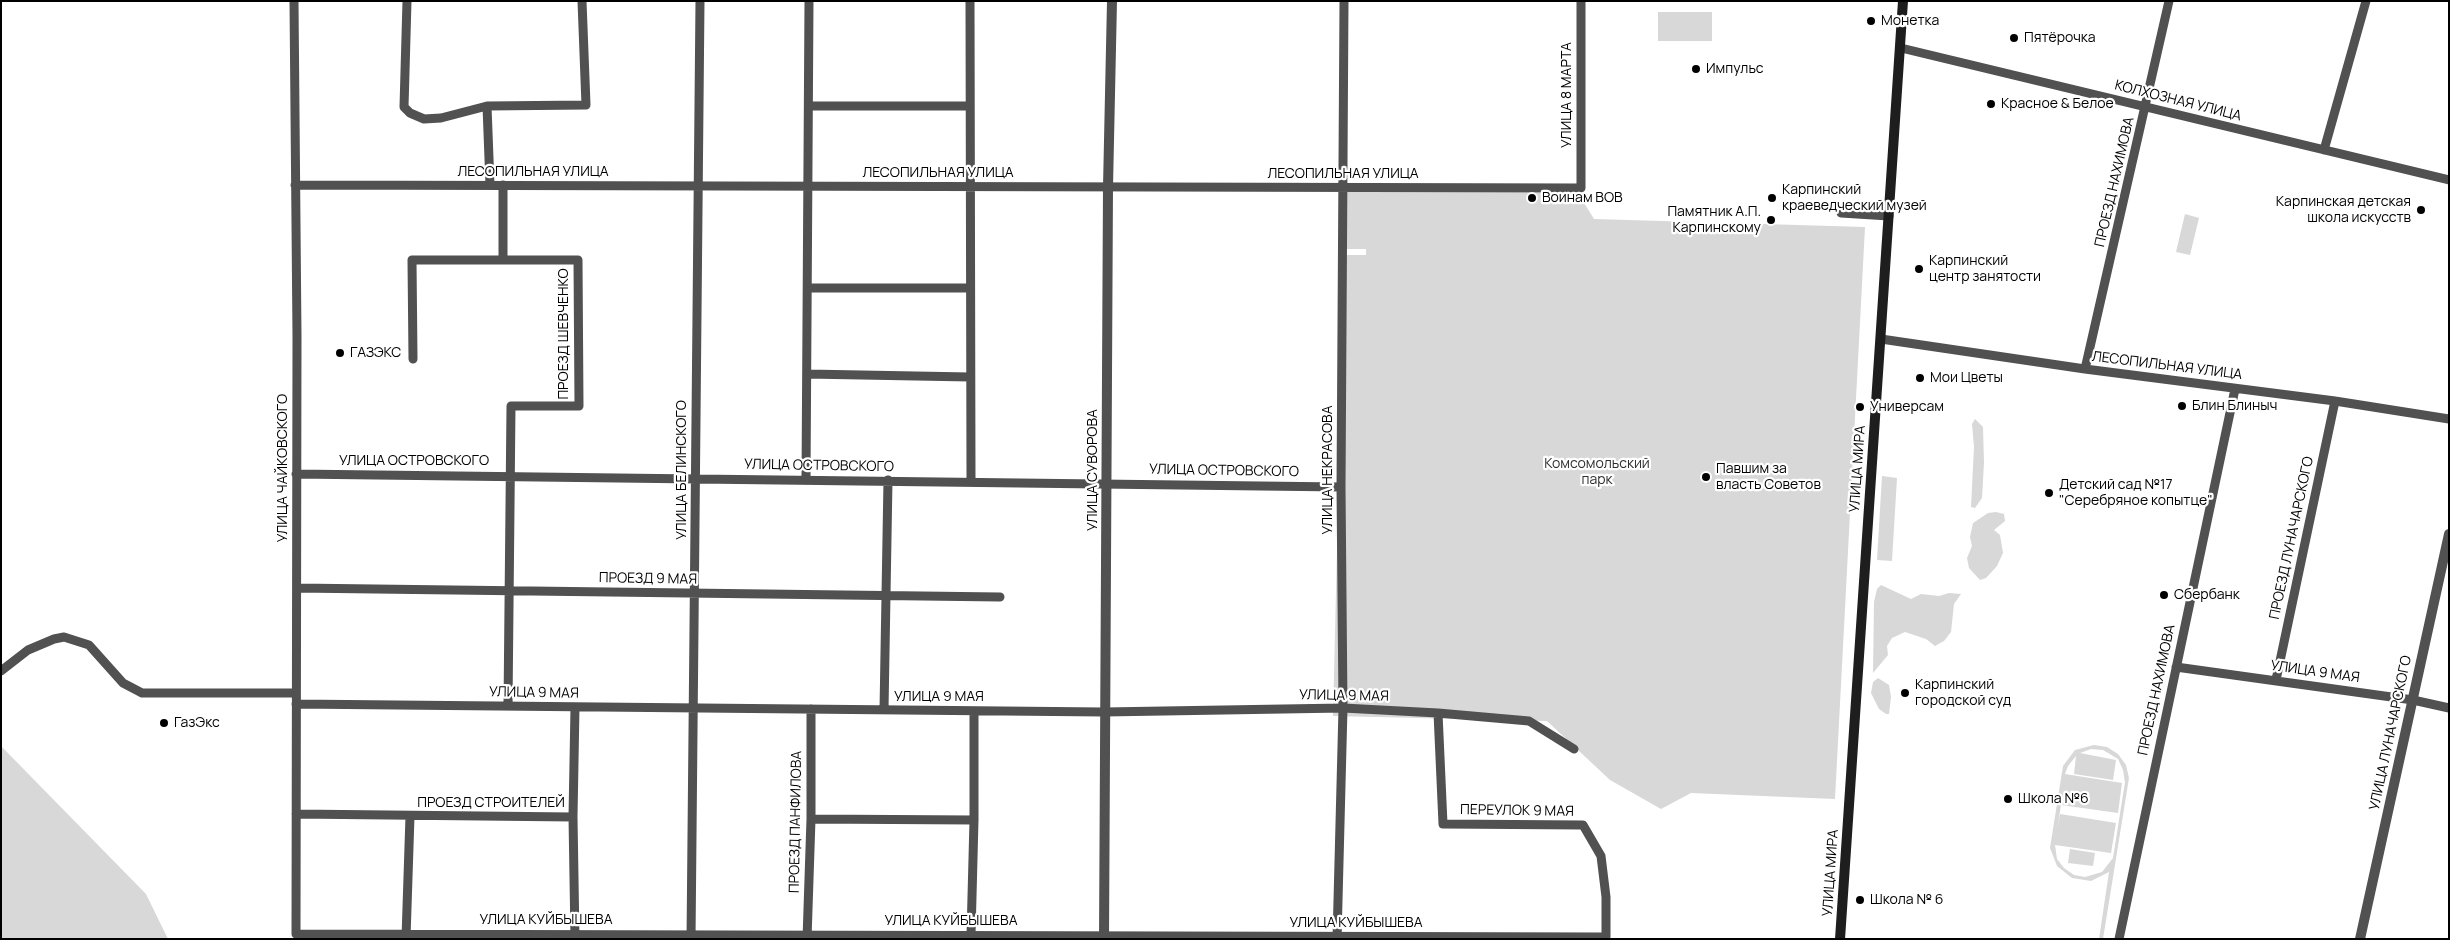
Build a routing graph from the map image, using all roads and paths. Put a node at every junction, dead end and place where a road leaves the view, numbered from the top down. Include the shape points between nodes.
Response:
1 (294, 1) edge
2 (407, 1) edge
3 (582, 1) edge
4 (700, 1) edge
5 (810, 1) edge
6 (970, 1) edge
7 (1112, 1) edge
8 (1344, 1) edge
9 (1581, 1) edge
10 (1903, 1) edge
11 (2169, 1) edge
12 (2366, 1) edge
13 (1901, 48) junction
14 (487, 106) junction
15 (809, 106) junction
16 (970, 106) junction
17 (2146, 107) junction
18 (2324, 150) junction
19 (2449, 180) edge
20 (295, 185) junction
21 (490, 185) junction
22 (503, 185) junction
23 (697, 186) junction
24 (809, 186) junction
25 (969, 187) junction
26 (1108, 187) junction
27 (1342, 188) junction
28 (1581, 188) joint
29 (1841, 213) dead end
30 (1889, 216) junction
31 (503, 260) junction
32 (808, 288) junction
33 (970, 288) junction
34 (1881, 339) junction
35 (413, 359) dead end
36 (2085, 369) junction
37 (807, 374) junction
38 (970, 377) junction
39 (2235, 389) junction
40 (2335, 401) junction
41 (2449, 419) edge
42 (296, 474) junction
43 (511, 476) junction
44 (696, 478) junction
45 (806, 480) junction
46 (888, 480) junction
47 (971, 482) junction
48 (1107, 483) junction
49 (1341, 486) junction
50 (2449, 534) edge
51 (297, 588) junction
52 (509, 591) junction
53 (694, 593) junction
54 (886, 596) junction
55 (1000, 597) dead end
56 (2176, 666) junction
57 (1, 671) edge
58 (2276, 680) junction
59 (295, 693) junction
60 (2412, 700) junction
61 (296, 704) junction
62 (508, 706) junction
63 (575, 707) junction
64 (692, 708) junction
65 (1343, 708) junction
66 (2449, 708) edge
67 (811, 709) junction
68 (884, 710) junction
69 (974, 711) junction
70 (1104, 712) junction
71 (1438, 713) junction
72 (1574, 749) dead end
73 (296, 814) junction
74 (410, 816) junction
75 (572, 817) junction
76 (811, 820) junction
77 (974, 820) junction
78 (296, 934) joint
79 (971, 935) junction
80 (406, 936) edge
81 (575, 936) edge
82 (691, 937) edge
83 (807, 937) edge
84 (988, 937) edge
85 (1104, 937) edge
86 (1606, 937) joint
87 (1337, 938) edge
88 (1840, 939) edge
89 (2119, 939) edge
90 (2360, 939) edge

1 - 20 street, УЛИЦА ЧАЙКОВСКОГО
2 - 14 street via 404,107 424,119
3 - 14 street via 586,105
4 - 23 street, УЛИЦА БЕЛИНСКОГО
5 - 15 street
6 - 16 street
7 - 26 street, УЛИЦА СУВОРОВА
8 - 27 street, УЛИЦА НЕКРАСОВА
9 - 28 street, УЛИЦА 8 МАРТА
10 - 13 main road, УЛИЦА МИРА
11 - 17 street, ПРОЕЗД НАХИМОВА
12 - 18 street
13 - 17 street, КОЛХОЗНАЯ УЛИЦА
13 - 30 main road, УЛИЦА МИРА
14 - 21 street
15 - 16 street
15 - 24 street
16 - 25 street
17 - 18 street, КОЛХОЗНАЯ УЛИЦА
17 - 36 street, ПРОЕЗД НАХИМОВА
18 - 19 street, КОЛХОЗНАЯ УЛИЦА
20 - 21 street, ЛЕСОПИЛЬНАЯ УЛИЦА
20 - 42 street, УЛИЦА ЧАЙКОВСКОГО
21 - 22 street, ЛЕСОПИЛЬНАЯ УЛИЦА
22 - 23 street, ЛЕСОПИЛЬНАЯ УЛИЦА
22 - 31 street
23 - 24 street, ЛЕСОПИЛЬНАЯ УЛИЦА
23 - 44 street, УЛИЦА БЕЛИНСКОГО
24 - 25 street, ЛЕСОПИЛЬНАЯ УЛИЦА
24 - 32 street
25 - 26 street, ЛЕСОПИЛЬНАЯ УЛИЦА
25 - 33 street
26 - 27 street, ЛЕСОПИЛЬНАЯ УЛИЦА
26 - 48 street, УЛИЦА СУВОРОВА
27 - 28 street, ЛЕСОПИЛЬНАЯ УЛИЦА
27 - 49 street, УЛИЦА НЕКРАСОВА
29 - 30 street
30 - 34 main road, УЛИЦА МИРА
31 - 35 street, ПРОЕЗД ШЕВЧЕНКО via 412,260
31 - 43 street, ПРОЕЗД ШЕВЧЕНКО via 578,260 579,406 511,406
32 - 33 street
32 - 37 street
33 - 38 street
34 - 36 street, ЛЕСОПИЛЬНАЯ УЛИЦА
34 - 88 main road, УЛИЦА МИРА
36 - 39 street, ЛЕСОПИЛЬНАЯ УЛИЦА
37 - 38 street
37 - 45 street
38 - 47 street
39 - 40 street, ЛЕСОПИЛЬНАЯ УЛИЦА
39 - 56 street, ПРОЕЗД НАХИМОВА
40 - 41 street, ЛЕСОПИЛЬНАЯ УЛИЦА
40 - 58 street, ПРОЕЗД ЛУНАЧАРСКОГО
42 - 43 street, УЛИЦА ОСТРОВСКОГО
42 - 51 street, УЛИЦА ЧАЙКОВСКОГО
43 - 44 street, УЛИЦА ОСТРОВСКОГО
43 - 52 street
44 - 45 street, УЛИЦА ОСТРОВСКОГО
44 - 53 street, УЛИЦА БЕЛИНСКОГО
45 - 46 street, УЛИЦА ОСТРОВСКОГО
46 - 47 street, УЛИЦА ОСТРОВСКОГО
46 - 54 street
47 - 48 street, УЛИЦА ОСТРОВСКОГО
48 - 49 street, УЛИЦА ОСТРОВСКОГО
48 - 70 street, УЛИЦА СУВОРОВА
49 - 65 street, УЛИЦА НЕКРАСОВА
50 - 60 street, УЛИЦА ЛУНАЧАРСКОГО
51 - 52 street, ПРОЕЗД 9 МАЯ
51 - 59 street, УЛИЦА ЧАЙКОВСКОГО
52 - 53 street, ПРОЕЗД 9 МАЯ
52 - 62 street
53 - 54 street, ПРОЕЗД 9 МАЯ
53 - 64 street, УЛИЦА БЕЛИНСКОГО
54 - 55 street, ПРОЕЗД 9 МАЯ
54 - 68 street
56 - 58 street, УЛИЦА 9 МАЯ
56 - 89 street, ПРОЕЗД НАХИМОВА
57 - 59 street via 28,650 64,638 89,645 123,683 142,693
58 - 60 street, УЛИЦА 9 МАЯ
59 - 61 street, УЛИЦА ЧАЙКОВСКОГО
60 - 66 street, УЛИЦА 9 МАЯ
60 - 90 street, УЛИЦА ЛУНАЧАРСКОГО
61 - 62 street, УЛИЦА 9 МАЯ
61 - 73 street, УЛИЦА ЧАЙКОВСКОГО
62 - 63 street, УЛИЦА 9 МАЯ
63 - 64 street, УЛИЦА 9 МАЯ
63 - 75 street, ПРОЕЗД СТРОИТЕЛЕЙ
64 - 67 street, УЛИЦА 9 МАЯ
64 - 82 street, УЛИЦА БЕЛИНСКОГО
65 - 70 street, УЛИЦА 9 МАЯ
65 - 71 street, УЛИЦА 9 МАЯ
65 - 87 street, УЛИЦА НЕКРАСОВА
67 - 68 street, УЛИЦА 9 МАЯ
67 - 76 street, ПРОЕЗД ПАНФИЛОВА
68 - 69 street, УЛИЦА 9 МАЯ
69 - 70 street, УЛИЦА 9 МАЯ
69 - 77 street
70 - 85 street, УЛИЦА СУВОРОВА
71 - 72 street, УЛИЦА 9 МАЯ via 1529,721
71 - 86 street, ПЕРЕУЛОК 9 МАЯ via 1443,824 1583,825 1601,856
73 - 74 street, ПРОЕЗД СТРОИТЕЛЕЙ
73 - 78 street, УЛИЦА ЧАЙКОВСКОГО
74 - 75 street, ПРОЕЗД СТРОИТЕЛЕЙ
74 - 80 street, ПРОЕЗД СТРОИТЕЛЕЙ
75 - 81 street, ПРОЕЗД СТРОИТЕЛЕЙ
76 - 77 street
76 - 83 street, ПРОЕЗД ПАНФИЛОВА
77 - 79 street
78 - 80 street, УЛИЦА КУЙБЫШЕВА
79 - 83 street, УЛИЦА КУЙБЫШЕВА
79 - 84 street, УЛИЦА КУЙБЫШЕВА
80 - 81 street, УЛИЦА КУЙБЫШЕВА
81 - 82 street, УЛИЦА КУЙБЫШЕВА
82 - 83 street, УЛИЦА КУЙБЫШЕВА
84 - 85 street, УЛИЦА КУЙБЫШЕВА
85 - 87 street, УЛИЦА КУЙБЫШЕВА
86 - 87 street, УЛИЦА КУЙБЫШЕВА

